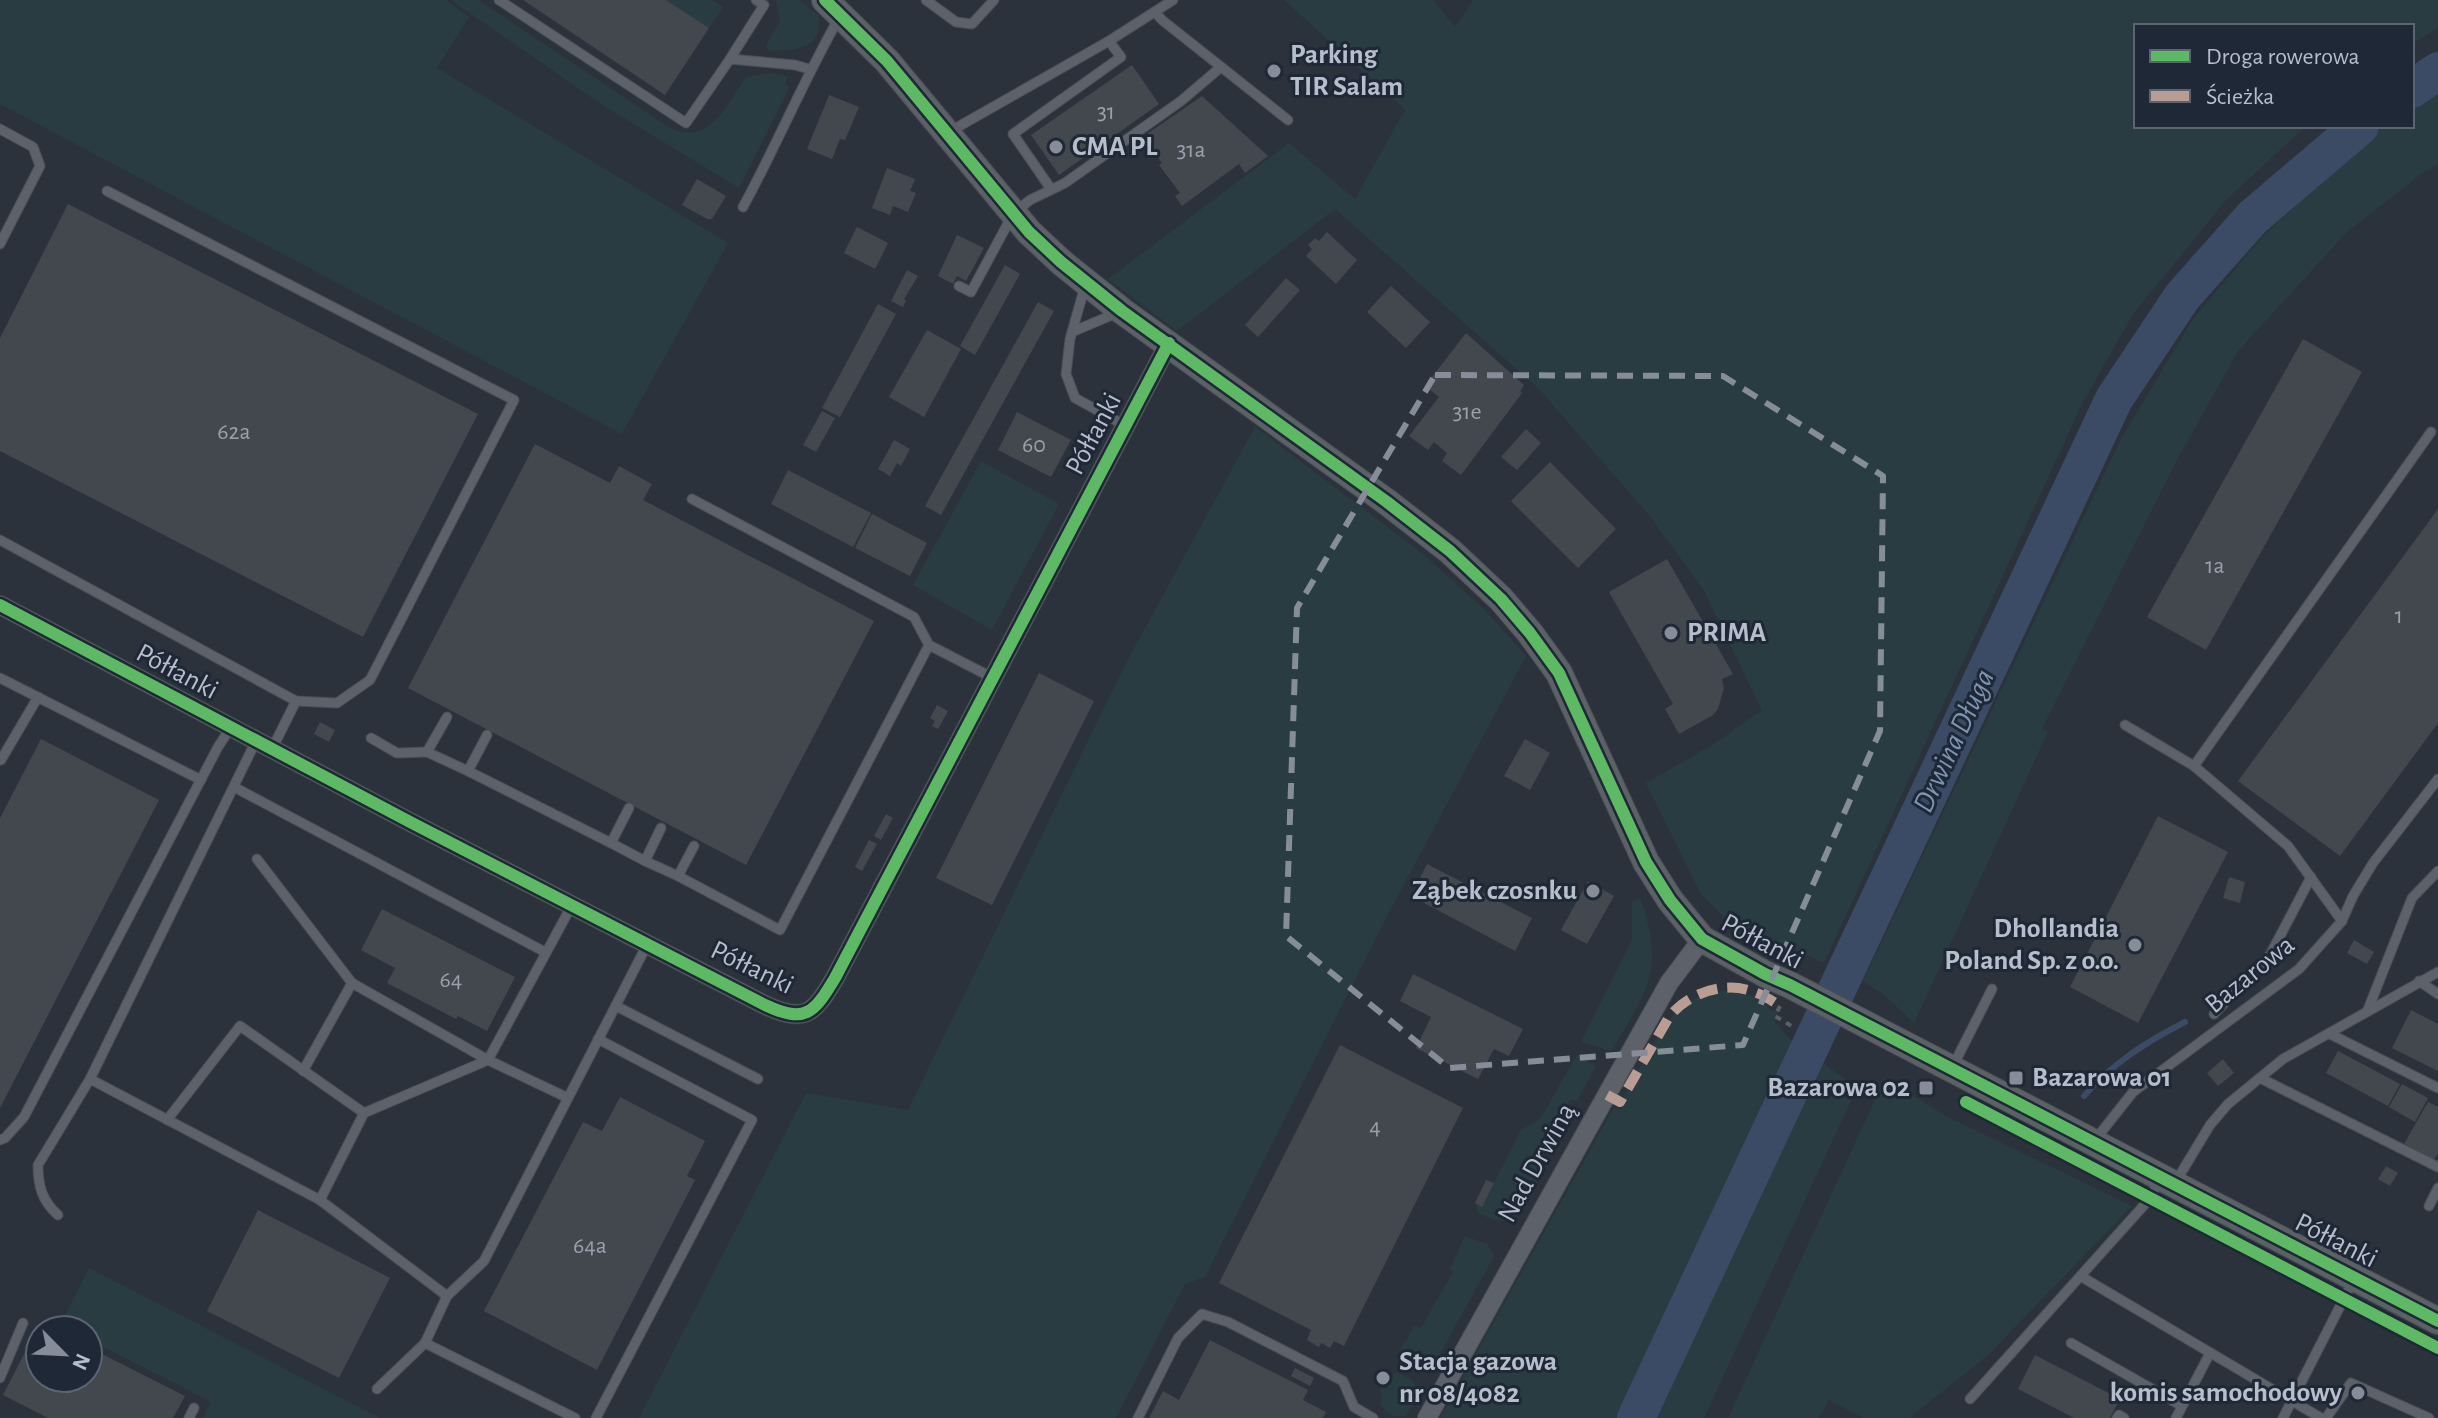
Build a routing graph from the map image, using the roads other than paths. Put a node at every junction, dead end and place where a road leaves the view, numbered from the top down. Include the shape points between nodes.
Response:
1 (499, 0) edge
2 (756, 0) edge
3 (926, 0) edge
4 (994, 0) edge
5 (1173, 0) edge
6 (833, 7) edge
7 (1155, 12) junction
8 (1109, 41) junction
9 (730, 59) junction
10 (1221, 67) junction
11 (809, 69) junction
12 (1288, 120) dead end
13 (0, 129) edge
14 (946, 133) junction
15 (1051, 189) junction
16 (107, 191) dead end
17 (743, 207) dead end
18 (1013, 214) junction
19 (0, 244) edge
20 (1086, 283) junction
21 (959, 286) dead end
22 (1122, 311) junction
23 (1072, 332) junction
24 (1169, 343) junction
25 (1126, 426) junction
26 (2431, 432) dead end
27 (692, 499) dead end
28 (0, 540) edge
29 (0, 605) edge
30 (929, 645) junction
31 (0, 678) edge
32 (993, 678) junction
33 (38, 697) junction
34 (296, 701) junction
35 (447, 717) dead end
36 (2125, 725) dead end
37 (231, 727) junction
38 (487, 735) dead end
39 (371, 738) dead end
40 (264, 745) junction
41 (427, 752) junction
42 (1, 760) edge
43 (2194, 766) junction
44 (468, 771) junction
45 (2438, 779) edge
46 (201, 780) junction
47 (234, 787) junction
48 (629, 808) dead end
49 (661, 828) dead end
50 (611, 843) junction
51 (694, 846) dead end
52 (257, 859) dead end
53 (645, 861) junction
54 (2438, 871) edge
55 (678, 876) junction
56 (2311, 877) junction
57 (572, 905) junction
58 (2342, 921) junction
59 (1702, 939) junction
60 (648, 943) junction
61 (545, 952) junction
62 (2438, 972) edge
63 (2419, 981) junction
64 (352, 983) junction
65 (1992, 989) dead end
66 (2438, 994) edge
67 (616, 1006) junction
68 (2367, 1012) junction
69 (2214, 1014) dead end
70 (2330, 1034) junction
71 (598, 1039) junction
72 (488, 1060) junction
73 (1952, 1069) junction
74 (303, 1071) junction
75 (2260, 1078) junction
76 (90, 1079) junction
77 (758, 1079) dead end
78 (2438, 1088) edge
79 (568, 1098) junction
80 (364, 1113) junction
81 (167, 1120) junction
82 (0, 1140) edge
83 (2093, 1143) junction
84 (2438, 1167) edge
85 (2168, 1181) junction
86 (2438, 1188) edge
87 (320, 1200) junction
88 (2429, 1206) dead end
89 (58, 1215) dead end
90 (2082, 1277) junction
91 (2354, 1278) junction
92 (447, 1296) junction
93 (2438, 1321) edge
94 (23, 1323) dead end
95 (425, 1343) junction
96 (2071, 1343) dead end
97 (2210, 1353) junction
98 (0, 1378) edge
99 (377, 1389) dead end
100 (1970, 1399) dead end
101 (2291, 1401) junction
102 (2182, 1406) junction
103 (1354, 1407) junction
104 (575, 1418) edge
105 (596, 1418) edge
106 (1138, 1418) edge
107 (1348, 1418) edge
108 (1373, 1418) edge
109 (1427, 1418) edge
110 (2117, 1418) edge
111 (2124, 1418) edge
112 (2176, 1418) edge
113 (2283, 1418) edge
114 (2323, 1418) edge
115 (2429, 1418) edge

1 - 9 lane via 686,123
2 - 9 lane via 764,5
3 - 4 lane via 956,22 972,24
5 - 7 lane
6 - 11 lane
6 - 14 street, Półłanki
7 - 8 lane
7 - 10 lane
8 - 14 lane
8 - 15 lane via 1121,57 1013,134
9 - 11 lane
10 - 12 lane
10 - 15 lane via 1181,101
11 - 17 lane
13 - 19 lane via 33,147 40,166
14 - 18 street, Półłanki
15 - 18 lane
16 - 34 lane via 514,400 370,680 337,703
18 - 20 street, Półłanki
18 - 21 lane via 971,292
20 - 22 street, Półłanki
20 - 23 lane
22 - 23 lane
22 - 24 street, Półłanki
23 - 25 lane via 1066,374 1075,398
24 - 25 street, Półłanki
24 - 59 street, Półłanki via 1450,551 1501,599 1559,673 1646,862
25 - 32 street, Półłanki
26 - 43 lane
27 - 30 lane via 914,617
28 - 34 lane
29 - 37 street, Półłanki
30 - 32 lane
30 - 55 lane via 780,930
31 - 33 lane
32 - 60 street, Półłanki via 835,978 811,1013 779,1012
33 - 42 lane
33 - 46 lane
34 - 40 lane
35 - 41 lane
36 - 43 lane
37 - 40 street, Półłanki
37 - 46 lane
38 - 44 lane
39 - 41 lane via 397,753
40 - 47 lane
40 - 57 street, Półłanki
41 - 44 lane
43 - 56 lane via 2288,846
44 - 50 lane
45 - 58 lane, Bazarowa via 2373,863
46 - 82 lane via 24,1117
47 - 61 lane
47 - 76 lane
48 - 50 lane
49 - 53 lane
50 - 53 lane
51 - 55 lane
52 - 64 lane
53 - 55 lane
54 - 68 lane via 2412,898
56 - 58 lane
56 - 69 lane via 2270,955
57 - 60 street, Półłanki
57 - 61 lane
58 - 83 lane, Bazarowa via 2299,969 2133,1092
59 - 73 street, Półłanki via 1765,974 1785,995 1868,1026
59 - 109 street, Nad Drwiną via 1669,983
60 - 67 lane
61 - 72 lane
62 - 63 lane
63 - 66 lane
63 - 68 lane
64 - 72 lane
64 - 74 lane
65 - 73 lane
67 - 71 lane
67 - 77 lane
68 - 70 lane
70 - 75 lane
70 - 78 lane
71 - 79 lane
71 - 105 lane via 752,1120
72 - 79 lane
72 - 80 lane
73 - 83 street, Półłanki
74 - 80 lane
74 - 81 lane via 240,1026
75 - 84 lane
75 - 85 lane via 2228,1104
76 - 81 lane
76 - 89 lane via 38,1165 41,1194
79 - 92 lane via 484,1261
80 - 87 lane
81 - 87 lane
83 - 85 street, Półłanki
85 - 90 lane
85 - 91 street, Półłanki
86 - 88 lane
87 - 92 lane
90 - 97 lane
90 - 100 lane
91 - 93 street, Półłanki
91 - 101 lane
92 - 95 lane
94 - 98 lane
95 - 99 lane
95 - 104 lane
96 - 102 lane
97 - 101 lane
97 - 102 lane
101 - 113 lane
101 - 114 lane
102 - 112 lane
103 - 106 lane via 1343,1381 1202,1314 1178,1338
103 - 107 lane
103 - 108 lane
110 - 111 lane
114 - 115 lane via 2351,1383

